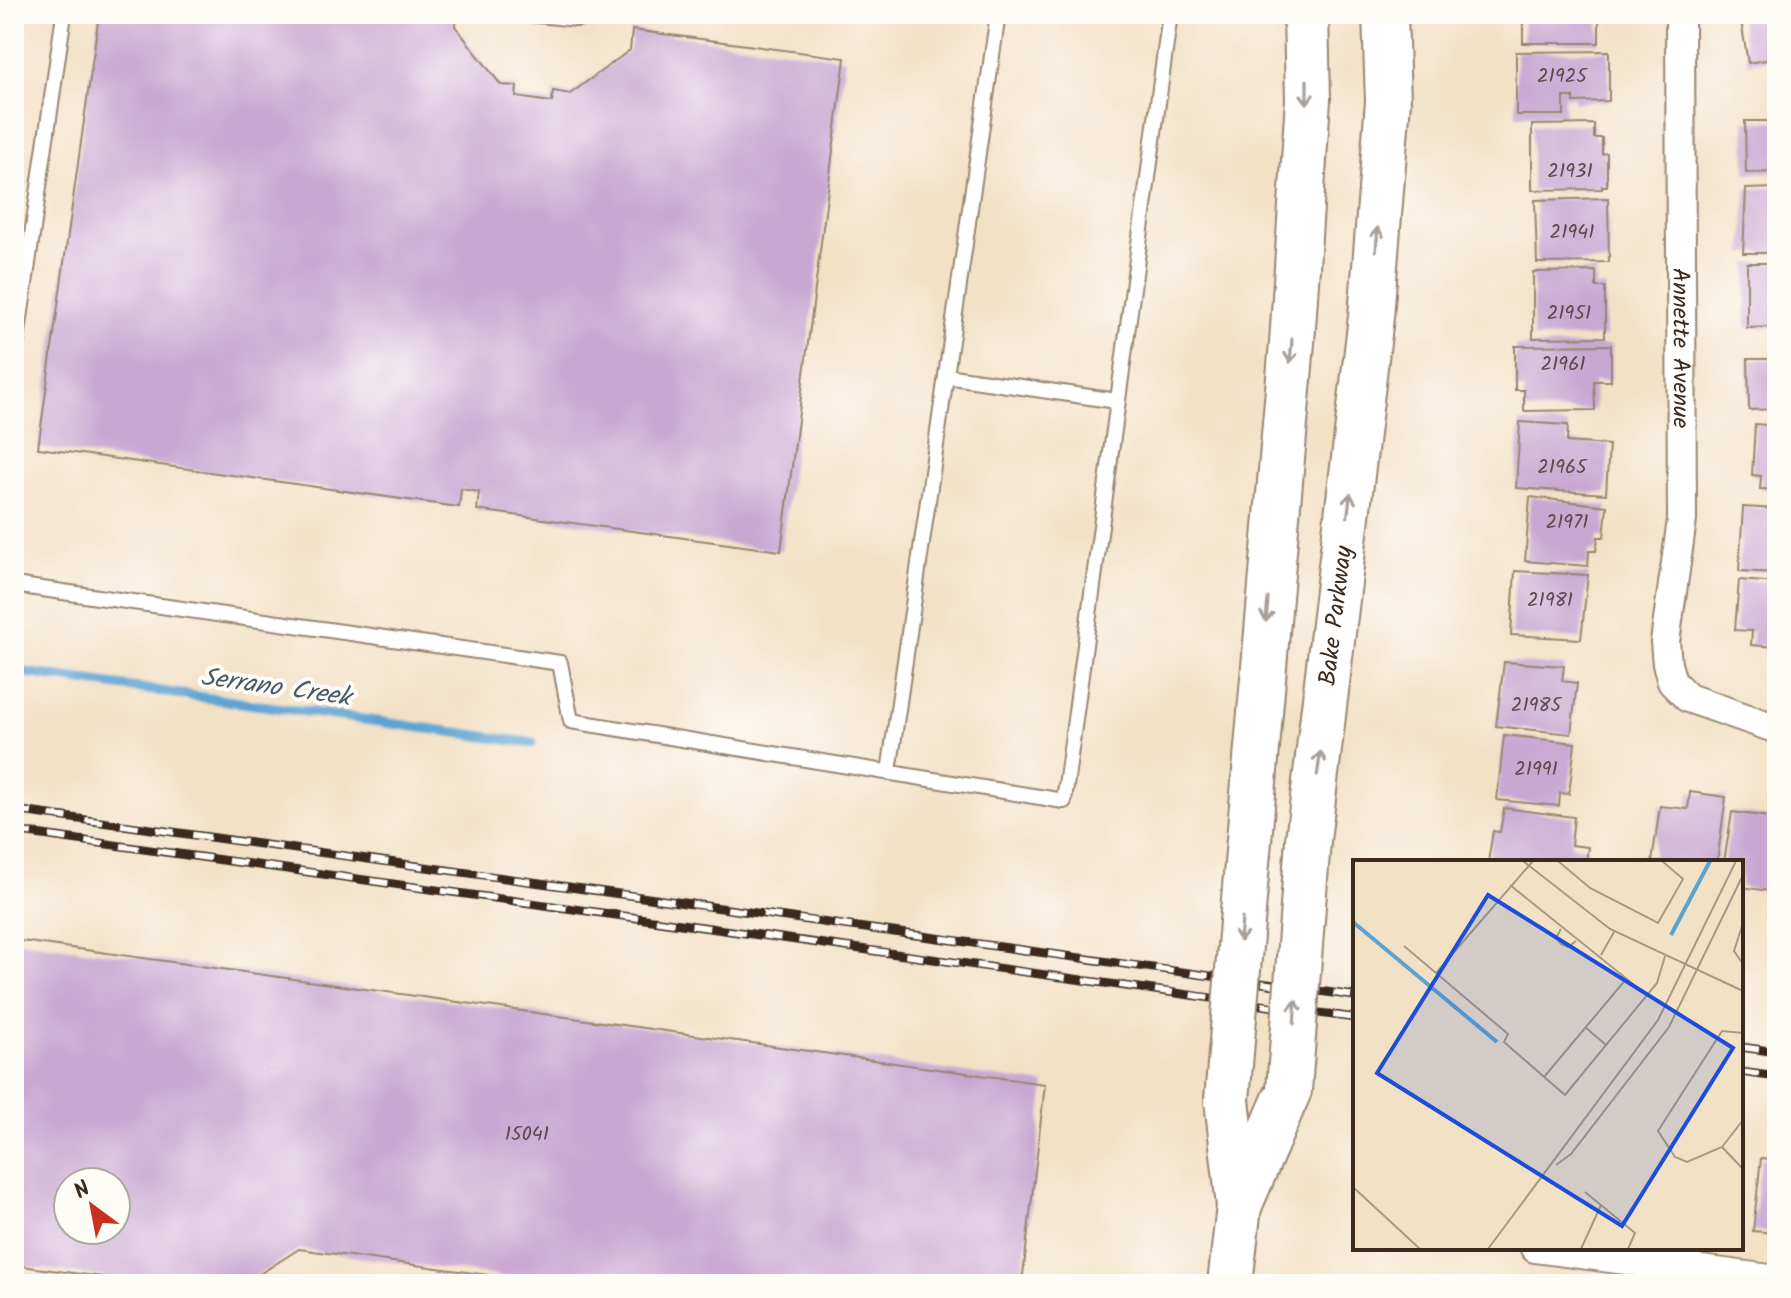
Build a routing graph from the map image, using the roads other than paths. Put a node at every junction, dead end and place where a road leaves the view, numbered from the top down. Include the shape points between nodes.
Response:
1 (64, 14) edge
2 (528, 14) edge
3 (585, 14) edge
4 (998, 14) edge
5 (1170, 14) edge
6 (1306, 14) edge
7 (1385, 14) edge
8 (1680, 14) edge
9 (544, 15) edge
10 (14, 360) edge
11 (946, 376) junction
12 (1117, 401) junction
13 (14, 585) edge
14 (1777, 729) edge
15 (889, 772) junction
16 (1239, 1206) junction
17 (1542, 1250) edge
18 (1613, 1272) edge
19 (1777, 1280) edge
20 (1230, 1284) edge

1 - 10 lane
2 - 9 lane
3 - 9 lane via 578,19
4 - 11 lane
5 - 12 lane
6 -> 16 main road, Bake Parkway, bridge via 1308,99 1292,343 1227,1100
16 -> 7 main road, Bake Parkway, bridge via 1289,1090 1308,840 1371,317 1388,101
8 - 14 street, Annette Avenue via 1682,520 1665,642 1672,682 1700,703
11 - 12 lane
11 - 15 lane
12 - 15 lane via 1064,801
13 - 15 lane via 560,663 571,721
16 - 20 main road, Bake Parkway
17 - 18 street
18 - 19 street

